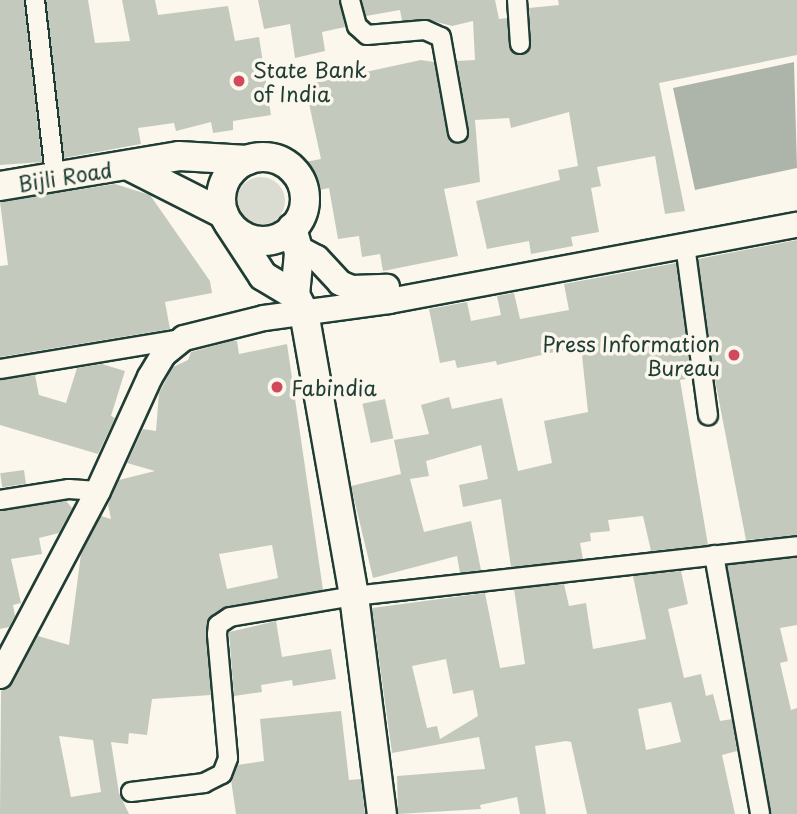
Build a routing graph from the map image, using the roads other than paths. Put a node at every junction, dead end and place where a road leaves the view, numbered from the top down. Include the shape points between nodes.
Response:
1 (35, 0) edge
2 (350, 0) edge
3 (517, 0) edge
4 (520, 44) dead end
5 (458, 132) dead end
6 (248, 160) junction
7 (131, 167) junction
8 (55, 176) junction
9 (0, 186) edge
10 (797, 210) edge
11 (227, 219) junction
12 (797, 225) edge
13 (295, 238) junction
14 (685, 245) junction
15 (300, 303) junction
16 (184, 338) junction
17 (0, 369) edge
18 (708, 415) dead end
19 (98, 491) junction
20 (0, 500) edge
21 (797, 546) edge
22 (714, 555) junction
23 (354, 596) junction
24 (0, 676) edge
25 (131, 792) dead end
26 (382, 814) edge
27 (760, 814) edge

1 - 8 street
2 - 5 street via 353,17 367,35 425,30 441,37
3 - 4 street
6 - 7 main road, Bijli Road via 179,156
6 - 11 main road via 226,180
6 - 13 main road via 278,160 301,181 303,211
7 - 8 main road, Bijli Road
7 - 11 main road, Bijli Road
8 - 9 main road, Bijli Road
10 - 13 street via 375,289 340,283
11 - 13 main road via 255,240
11 - 15 main road via 263,276
12 - 14 street
13 - 15 main road
14 - 15 street via 389,301
14 - 18 street
15 - 16 street
15 - 23 main road
16 - 17 street
16 - 19 street via 163,355
19 - 20 street via 69,489
19 - 24 street
21 - 22 street
22 - 23 street
22 - 27 street
23 - 25 street via 223,620 217,634 226,769 204,783
23 - 26 main road

